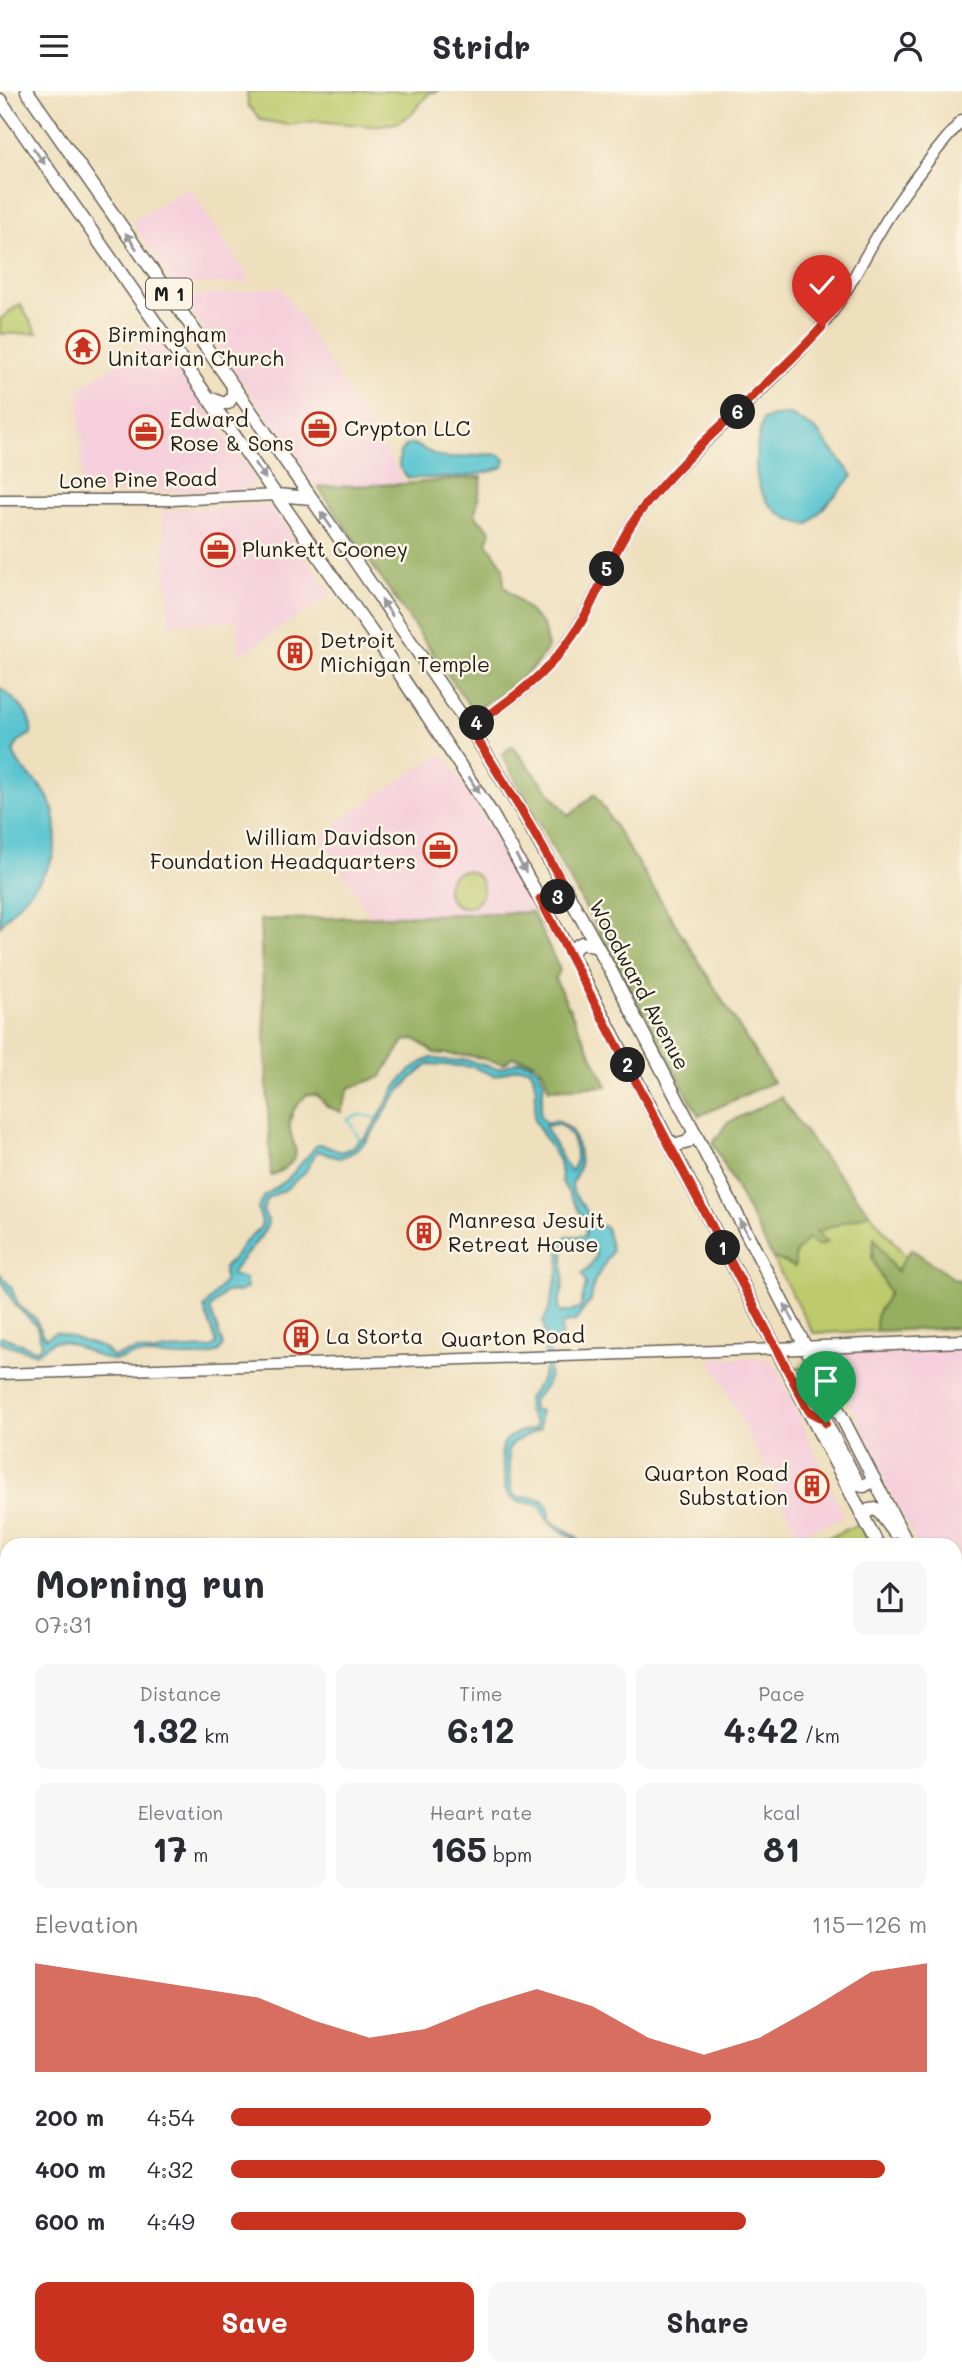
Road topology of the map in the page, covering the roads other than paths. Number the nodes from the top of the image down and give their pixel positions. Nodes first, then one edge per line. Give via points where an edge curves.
1 (27, 91) edge
2 (0, 100) edge
3 (962, 120) edge
4 (233, 386) junction
5 (207, 395) junction
6 (276, 495) junction
7 (311, 498) junction
8 (0, 500) edge
9 (407, 637) junction
10 (383, 649) junction
11 (439, 684) junction
12 (416, 696) junction
13 (470, 728) junction
14 (565, 887) junction
15 (540, 899) junction
16 (597, 947) junction
17 (572, 956) junction
18 (694, 1132) junction
19 (669, 1141) junction
20 (702, 1176) junction
21 (962, 1341) edge
22 (806, 1347) junction
23 (776, 1349) junction
24 (0, 1374) edge
25 (809, 1411) junction
26 (874, 1479) junction
27 (863, 1516) junction
28 (874, 1538) edge
29 (901, 1538) edge
30 (904, 1538) edge

4 -> 1 main road, Woodward Avenue / M 1
2 -> 5 main road, M 1
3 - 13 street via 894,207 822,327 639,514 558,657 521,693
4 - 5 main road via 233,396 225,404
4 - 7 main road, Woodward Avenue / M 1
5 -> 6 main road, M 1
6 - 7 main road
6 - 8 street, Lone Pine Road
6 - 10 main road, M 1
9 -> 7 main road, Woodward Avenue / M 1
9 - 10 main road via 401,649
9 - 11 main road, Woodward Avenue / M 1
10 - 12 main road, M 1
11 - 12 main road via 428,683
11 - 13 main road, Woodward Avenue / M 1
12 -> 15 main road, M 1
13 - 14 main road, Woodward Avenue / M 1
14 - 15 main road via 556,899
14 - 16 main road, Woodward Avenue / M 1
15 - 17 main road, M 1
16 - 17 main road via 582,943
16 - 18 main road, Woodward Avenue / M 1
17 - 19 main road, M 1
18 - 19 main road via 688,1142 677,1145
18 - 20 main road, Woodward Avenue / M 1
19 - 20 main road, M 1
22 -> 20 main road, Woodward Avenue / M 1
20 - 23 main road, M 1 via 739,1279
21 - 22 main road
22 - 23 main road
22 - 26 main road, Woodward Avenue / M 1
23 - 24 street, Quarton Road
23 - 25 main road, M 1
25 - 26 main road via 824,1419 859,1485
25 - 27 main road, M 1
26 - 30 main road, Woodward Avenue / M 1
27 - 28 main road, M 1
27 - 29 main road via 877,1509

